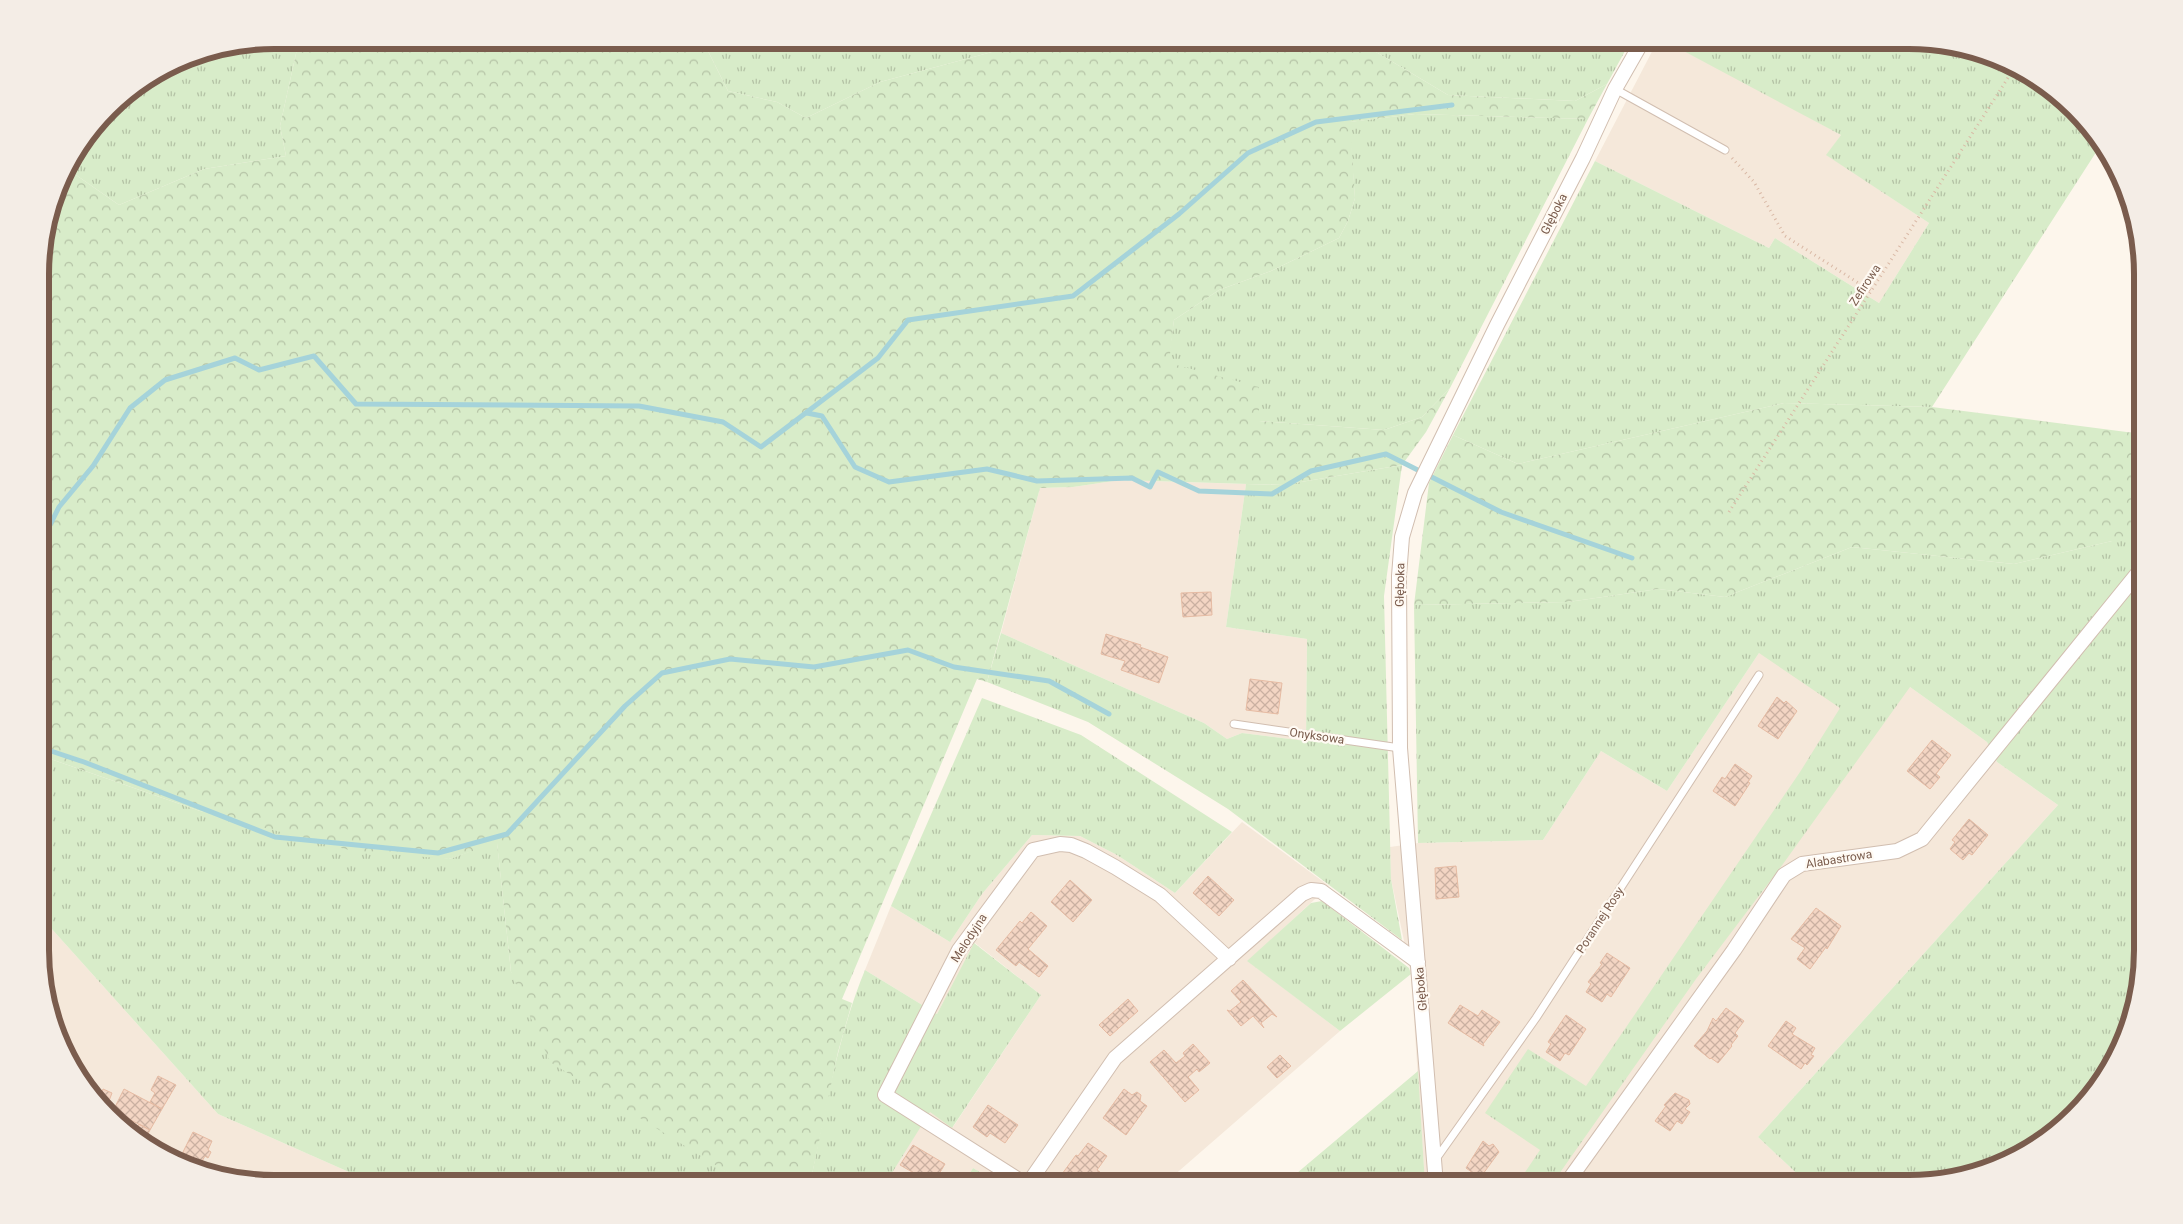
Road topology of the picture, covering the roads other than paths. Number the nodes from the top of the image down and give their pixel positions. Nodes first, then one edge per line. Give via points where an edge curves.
1 (1638, 49) edge
2 (1615, 89) junction
3 (1725, 150) road end
4 (2134, 578) edge
5 (1759, 675) dead end
6 (1234, 724) dead end
7 (1400, 748) junction
8 (1229, 959) junction
9 (1418, 962) junction
10 (1434, 1160) junction
11 (1011, 1175) edge
12 (1034, 1175) edge
13 (1435, 1175) edge
14 (1572, 1175) edge

1 - 2 street, Głęboka
2 - 3 lane
2 - 7 street, Głęboka via 1415,493 1402,536 1398,576
4 - 14 street, Alabastrowa via 1922,839 1897,851 1802,864 1784,875
5 - 10 lane, Porannej Rosy via 1536,1018
6 - 7 lane, Onyksowa
7 - 9 street, Głęboka
8 - 9 street via 1302,894 1321,890
8 - 11 street, Melodyjna via 1160,895 1108,862 1071,845 1033,850 959,950 885,1096
8 - 12 street via 1115,1058
9 - 10 street, Głęboka
10 - 13 street, Głęboka

